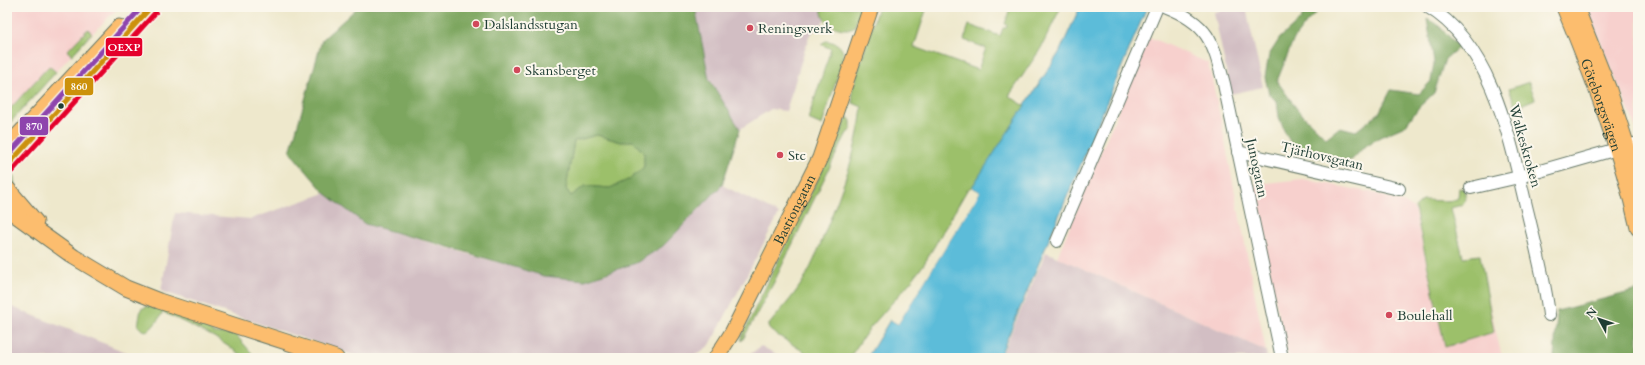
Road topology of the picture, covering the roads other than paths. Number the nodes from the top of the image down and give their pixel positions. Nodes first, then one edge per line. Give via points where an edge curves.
1 (138, 7) edge
2 (151, 7) edge
3 (871, 7) edge
4 (1157, 7) edge
5 (1166, 7) edge
6 (1428, 7) edge
7 (1564, 7) edge
8 (1576, 7) edge
9 (1628, 146) edge
10 (7, 147) edge
11 (1238, 152) junction
12 (7, 166) edge
13 (1519, 177) junction
14 (1638, 181) edge
15 (7, 188) edge
16 (1471, 188) dead end
17 (1399, 189) dead end
18 (7, 209) edge
19 (1638, 228) edge
20 (1057, 242) dead end
21 (64, 250) junction
22 (1549, 315) dead end
23 (336, 358) edge
24 (716, 358) edge
25 (1282, 358) edge

1 - 10 main road
2 - 12 main road
3 - 24 main road, Bastiongatan via 820,158 732,333
4 - 20 street
5 - 11 street, Junogatan via 1188,17 1198,25 1214,46
6 - 13 street, Walkeskroken via 1457,29 1476,57 1500,112
7 - 9 main road, Göteborgsvägen via 1598,92
8 - 9 main road, Göteborgsvägen
9 - 13 street
9 - 14 main road, Göteborgsvägen
9 - 19 main road, Göteborgsvägen via 1629,186
11 - 17 street, Tjärhovsgatan
11 - 25 street, Junogatan
13 - 16 street
13 - 22 street, Walkeskroken
15 - 21 main road via 35,222
18 - 21 main road
21 - 23 main road via 101,275 144,295

